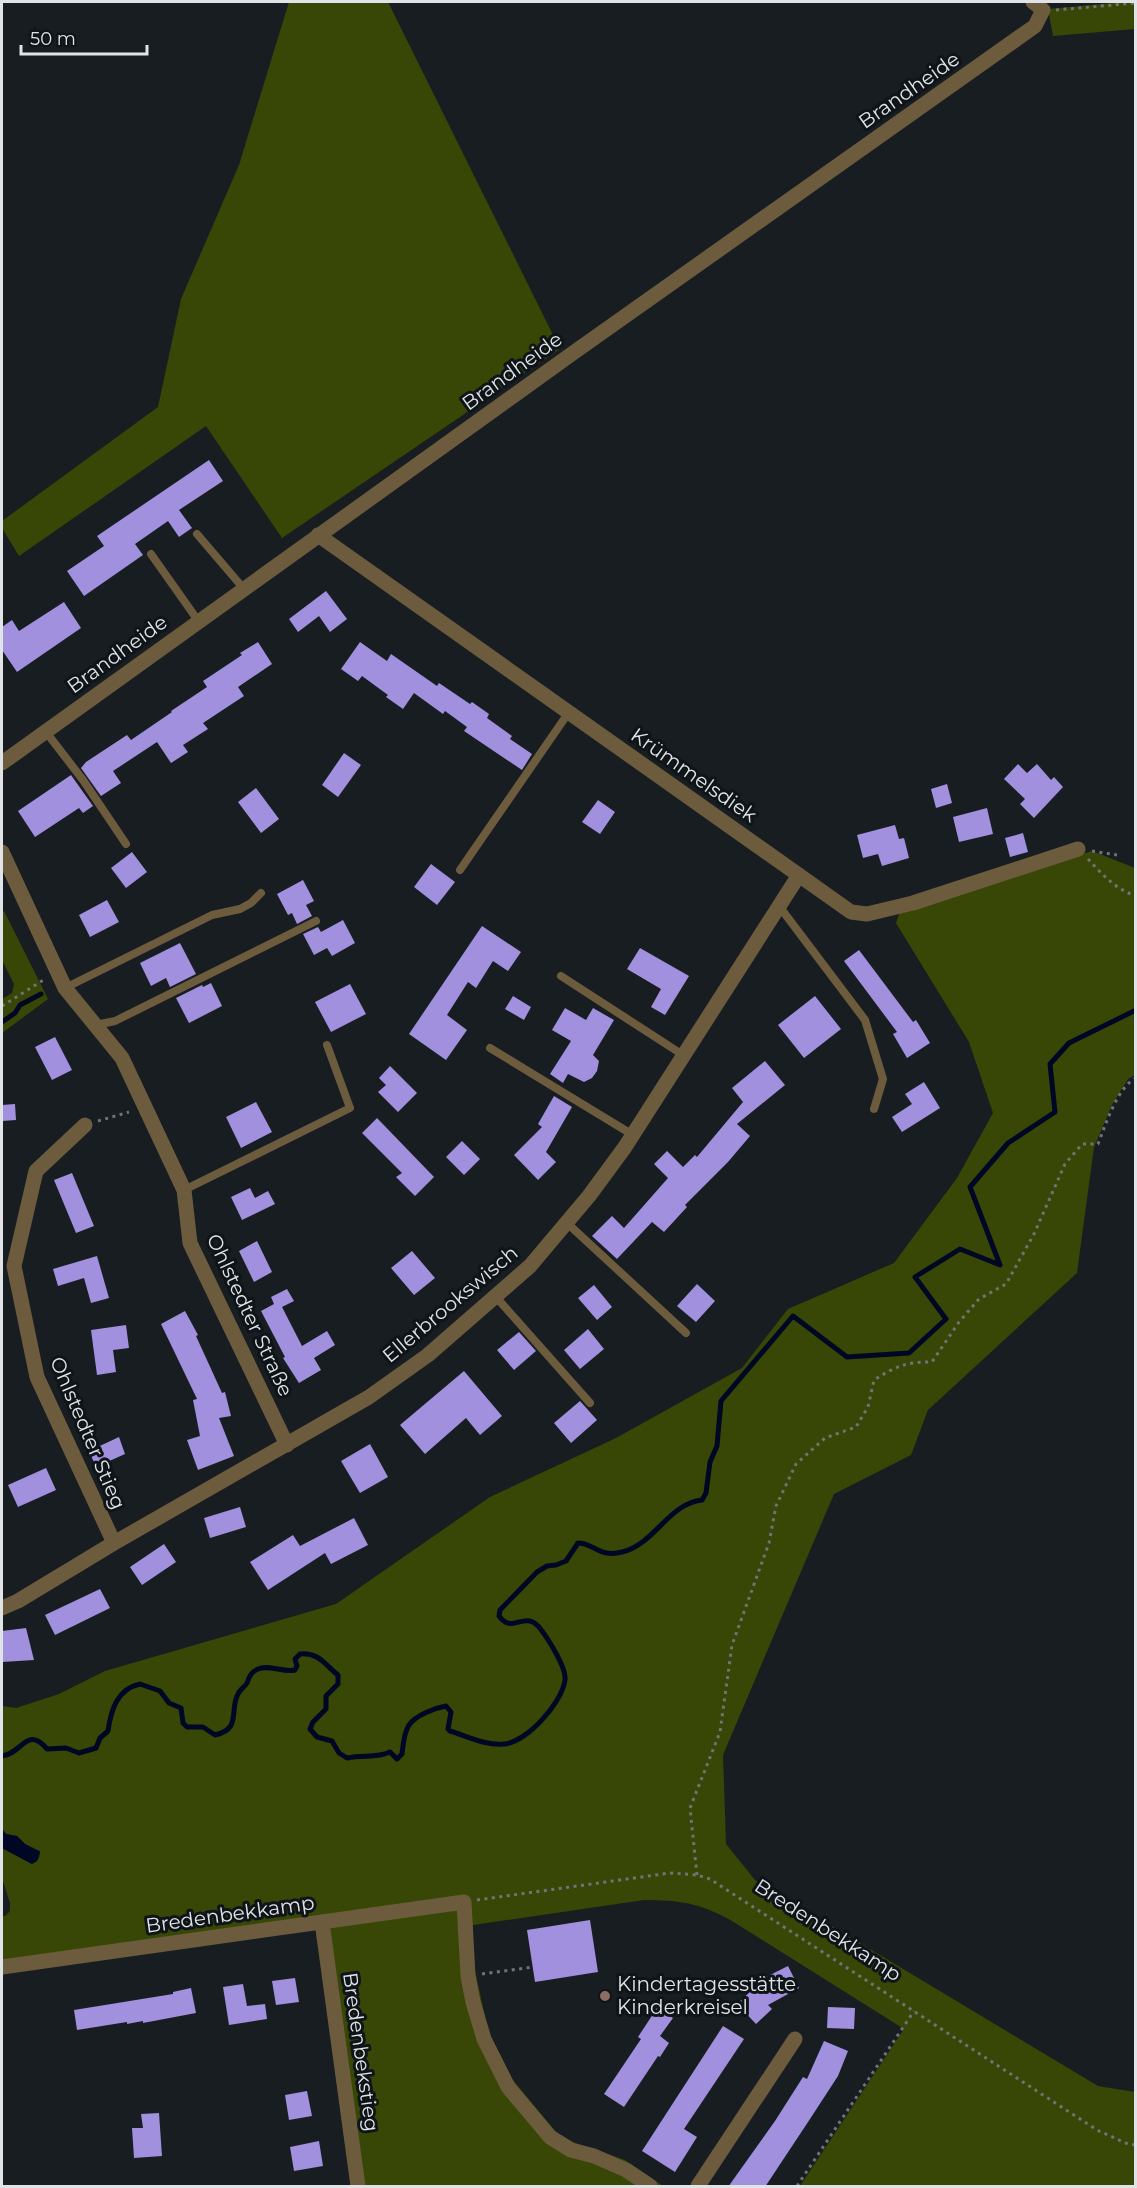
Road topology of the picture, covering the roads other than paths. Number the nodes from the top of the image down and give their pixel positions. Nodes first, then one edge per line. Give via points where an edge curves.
1 (1038, 6) edge
2 (197, 534) dead end
3 (318, 535) junction
4 (151, 554) dead end
5 (244, 589) junction
6 (199, 622) junction
7 (569, 712) junction
8 (46, 732) junction
9 (2, 763) edge
10 (126, 844) dead end
11 (1078, 849) road end
12 (2, 852) edge
13 (460, 870) dead end
14 (799, 875) junction
15 (261, 893) dead end
16 (779, 906) junction
17 (316, 921) dead end
18 (561, 976) dead end
19 (65, 988) junction
20 (94, 1025) junction
21 (327, 1045) dead end
22 (490, 1048) dead end
23 (683, 1056) junction
24 (874, 1109) dead end
25 (85, 1125) road end
26 (633, 1135) junction
27 (184, 1190) junction
28 (567, 1222) junction
29 (496, 1297) junction
30 (686, 1333) dead end
31 (590, 1403) dead end
32 (287, 1445) junction
33 (114, 1543) junction
34 (2, 1608) edge
35 (322, 1922) junction
36 (2, 1967) edge
37 (795, 2038) dead end
38 (358, 2187) edge
39 (650, 2187) edge
40 (698, 2187) edge

1 - 3 street, Brandheide via 1035,26
2 - 5 lane
3 - 5 street, Brandheide
3 - 7 street, Krümmelsdiek
4 - 6 lane
5 - 6 street, Brandheide
6 - 8 street, Brandheide
7 - 13 lane
7 - 14 street, Krümmelsdiek
8 - 9 street, Brandheide
8 - 10 lane
11 - 14 street, Krümmelsdiek via 913,903 867,914 851,912
12 - 19 street, Ohlstedter Straße
14 - 16 street, Ellerbrookswisch
15 - 19 lane via 240,909 212,915
16 - 23 street, Ellerbrookswisch
16 - 24 lane via 865,1020 883,1079
17 - 20 lane via 115,1022
18 - 23 lane
19 - 20 street, Ohlstedter Straße
20 - 27 street, Ohlstedter Straße via 122,1058
21 - 27 lane via 350,1108
22 - 26 lane
23 - 26 street, Ellerbrookswisch
25 - 33 street, Ohlstedter Stieg via 36,1171 14,1266 37,1377
26 - 28 street, Ellerbrookswisch
27 - 32 street, Ohlstedter Straße via 190,1243
28 - 29 street, Ellerbrookswisch via 530,1266
28 - 30 lane
29 - 31 lane
29 - 32 street, Ellerbrookswisch via 369,1397
32 - 33 street, Ellerbrookswisch
33 - 34 street
35 - 36 street, Bredenbekkamp
35 - 38 street, Bredenbekstieg
35 - 39 street, Bredenbekkamp via 464,1902 472,2002 484,2039 508,2087 550,2137 571,2150 626,2170
37 - 40 street

